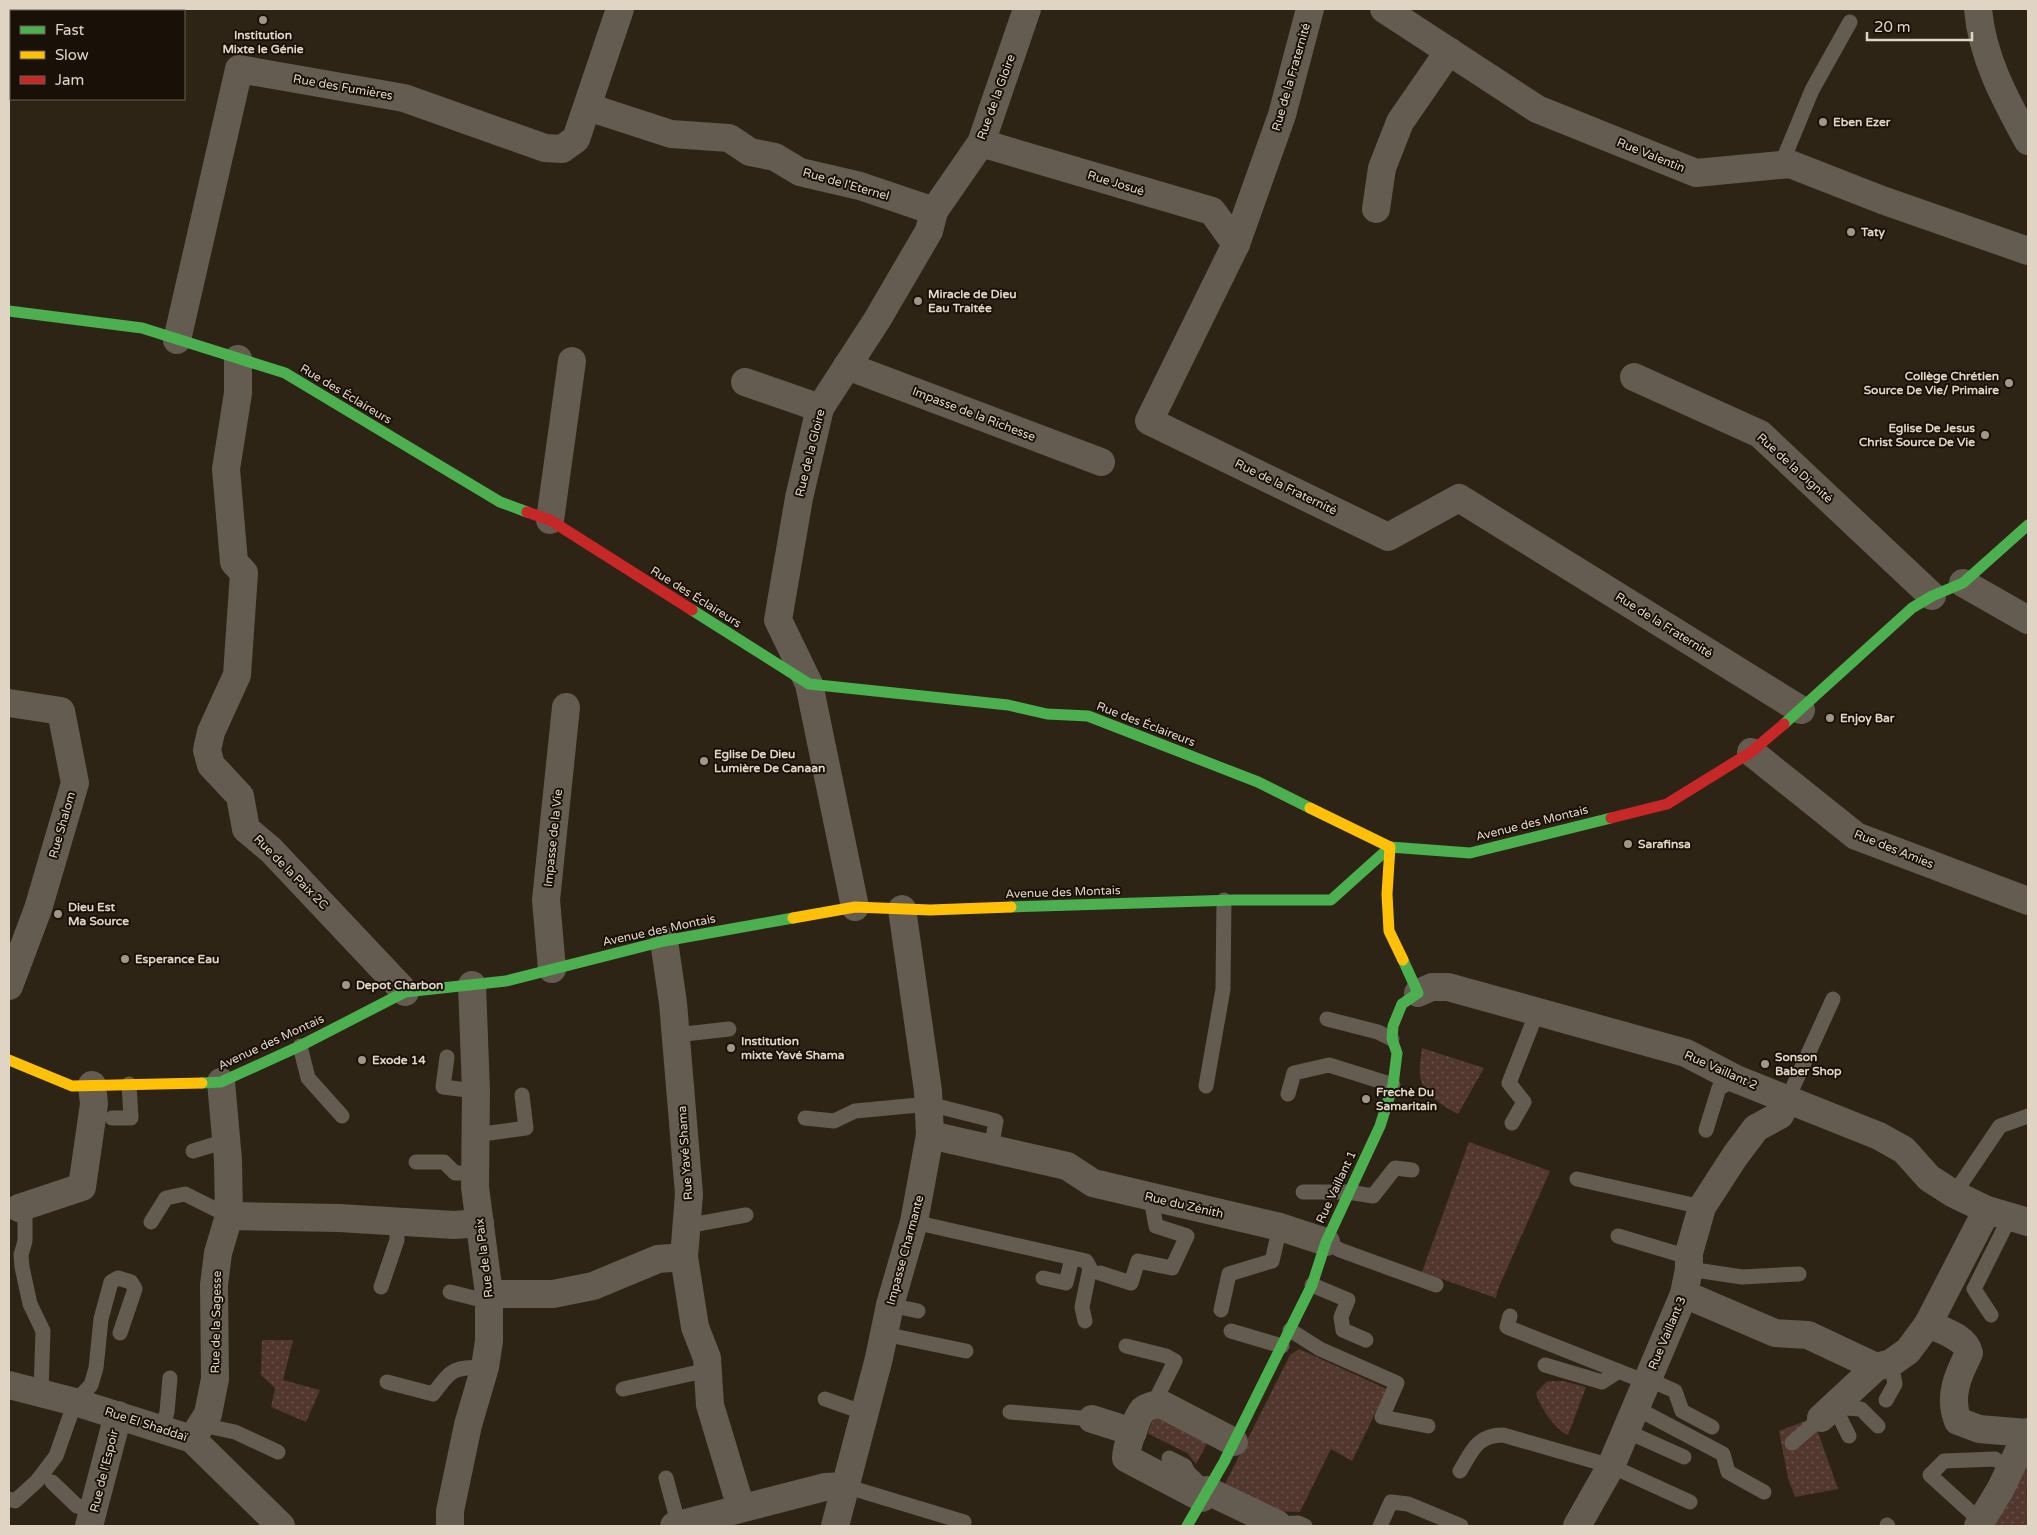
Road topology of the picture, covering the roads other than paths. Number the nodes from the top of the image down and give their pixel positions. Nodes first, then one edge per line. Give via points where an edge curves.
1 (620, 9) edge
2 (1027, 9) edge
3 (1310, 9) edge
4 (1384, 9) edge
5 (1978, 9) edge
6 (1850, 22) dead end
7 (1449, 51) junction
8 (588, 107) junction
9 (2028, 141) edge
10 (981, 143) junction
11 (1781, 165) junction
12 (1376, 209) dead end
13 (934, 211) junction
14 (1236, 244) junction
15 (2028, 251) edge
16 (9, 312) edge
17 (177, 340) junction
18 (238, 359) junction
19 (572, 361) dead end
20 (847, 366) junction
21 (1634, 377) dead end
22 (745, 382) dead end
23 (820, 408) junction
24 (1101, 462) dead end
25 (550, 520) junction
26 (2028, 525) edge
27 (1963, 583) junction
28 (1932, 596) junction
29 (2028, 620) edge
30 (808, 684) junction
31 (9, 703) edge
32 (566, 707) dead end
33 (1801, 710) junction
34 (1751, 752) junction
35 (1390, 847) junction
36 (1224, 900) junction
37 (2028, 901) edge
38 (854, 907) junction
39 (902, 909) junction
40 (664, 941) junction
41 (552, 969) junction
42 (472, 984) junction
43 (9, 986) edge
44 (405, 992) junction
45 (1418, 993) junction
46 (1833, 999) dead end
47 (1537, 1012) junction
48 (1327, 1019) dead end
49 (729, 1029) dead end
50 (676, 1034) junction
51 (1392, 1039) junction
52 (300, 1046) junction
53 (447, 1057) dead end
54 (9, 1060) edge
55 (1736, 1079) junction
56 (221, 1082) junction
57 (129, 1084) junction
58 (92, 1085) junction
59 (1393, 1085) junction
60 (1206, 1086) dead end
61 (476, 1091) junction
62 (1288, 1094) dead end
63 (522, 1095) dead end
64 (1788, 1098) junction
65 (929, 1104) junction
66 (342, 1116) dead end
67 (2028, 1116) edge
68 (112, 1118) dead end
69 (805, 1118) dead end
70 (1512, 1123) dead end
71 (1706, 1130) dead end
72 (475, 1134) junction
73 (930, 1135) junction
74 (226, 1141) junction
75 (991, 1148) junction
76 (193, 1151) dead end
77 (416, 1162) dead end
78 (1412, 1170) dead end
79 (475, 1173) junction
80 (1577, 1179) dead end
81 (1303, 1192) dead end
82 (1348, 1192) junction
83 (1954, 1194) junction
84 (1156, 1199) junction
85 (1702, 1207) junction
86 (18, 1210) edge
87 (746, 1215) dead end
88 (229, 1216) junction
89 (2008, 1216) edge
90 (397, 1221) junction
91 (151, 1222) dead end
92 (914, 1222) junction
93 (480, 1223) junction
94 (686, 1226) junction
95 (1280, 1227) junction
96 (1618, 1236) dead end
97 (1326, 1242) junction
98 (684, 1257) junction
99 (1072, 1258) junction
100 (1687, 1272) junction
101 (1100, 1273) dead end
102 (1799, 1274) dead end
103 (1043, 1278) dead end
104 (1312, 1285) junction
105 (1436, 1285) dead end
106 (381, 1288) dead end
107 (450, 1292) dead end
108 (489, 1294) junction
109 (890, 1306) junction
110 (1221, 1310) dead end
111 (918, 1311) dead end
112 (1991, 1315) dead end
113 (1510, 1316) dead end
114 (1085, 1321) dead end
115 (1928, 1324) junction
116 (1290, 1330) junction
117 (1231, 1331) dead end
118 (120, 1333) dead end
119 (884, 1334) junction
120 (1366, 1340) dead end
121 (1126, 1346) dead end
122 (1282, 1346) junction
123 (966, 1351) dead end
124 (1545, 1365) dead end
125 (1884, 1365) junction
126 (485, 1366) junction
127 (708, 1370) junction
128 (1619, 1371) junction
129 (170, 1378) dead end
130 (387, 1382) dead end
131 (1646, 1382) junction
132 (9, 1385) edge
133 (623, 1389) dead end
134 (41, 1392) junction
135 (825, 1398) dead end
136 (1886, 1400) dead end
137 (75, 1402) junction
138 (1161, 1404) junction
139 (1828, 1410) junction
140 (1010, 1412) dead end
141 (864, 1413) junction
142 (118, 1415) junction
143 (1092, 1420) joint
144 (1630, 1420) junction
145 (1428, 1426) dead end
146 (1878, 1426) dead end
147 (1712, 1427) dead end
148 (162, 1429) junction
149 (197, 1432) junction
150 (1133, 1432) junction
151 (2028, 1433) edge
152 (1850, 1436) dead end
153 (1234, 1442) junction
154 (1792, 1443) dead end
155 (278, 1452) dead end
156 (1684, 1457) dead end
157 (1169, 1458) dead end
158 (1611, 1466) junction
159 (2011, 1470) junction
160 (1460, 1471) dead end
161 (666, 1478) dead end
162 (52, 1482) dead end
163 (845, 1486) junction
164 (1764, 1492) dead end
165 (1204, 1494) junction
166 (9, 1499) edge
167 (1690, 1502) dead end
168 (736, 1516) edge
169 (91, 1518) edge
170 (964, 1522) dead end
171 (1980, 1523) edge
172 (1279, 1525) edge
173 (281, 1526) edge
174 (450, 1526) edge
175 (678, 1526) edge
176 (835, 1526) edge
177 (1187, 1526) edge
178 (1304, 1526) edge
179 (1380, 1526) edge
180 (1461, 1526) edge
181 (1578, 1526) edge

1 - 8 street, Rue des Fumières
2 - 10 street, Rue de la Gloire
3 - 14 street, Rue de la Fraternité via 1282,115
4 - 7 street, Rue Valentin
5 - 9 street via 1980,30 1998,86
6 - 11 lane via 1812,90
7 - 11 street, Rue Valentin via 1537,109 1696,173
7 - 12 street via 1400,122 1382,168
8 - 13 street, Rue de l'Eternel via 671,134 729,138 750,152 775,156 800,172 860,186
8 - 17 street, Rue des Fumières via 576,139 562,149 545,148 404,98 239,69
10 - 13 street, Rue de la Gloire
10 - 14 street, Rue Josué via 1212,211
11 - 15 street, Rue Valentin via 1790,164
13 - 20 street, Rue de la Gloire via 929,231
14 - 33 street, Rue de la Fraternité via 1149,421 1388,537 1459,498
16 - 17 street, Rue des Éclaireurs via 142,328
17 - 18 street, Rue des Éclaireurs
18 - 25 street, Rue des Éclaireurs via 285,373 500,502
18 - 44 street, Rue de la Paix 2C via 238,393 226,469 234,562 244,573 236,675 211,732 207,750 211,765 240,796 246,829 272,850
19 - 25 street
20 - 23 street, Rue de la Gloire
20 - 24 street, Impasse de la Richesse
21 - 28 street, Rue de la Dignité via 1760,434
22 - 23 street
23 - 30 street, Rue de la Gloire via 799,498 778,620
25 - 30 street, Rue des Éclaireurs
26 - 27 street, Avenue des Montais
27 - 28 street, Avenue des Montais
27 - 29 street
28 - 33 street, Avenue des Montais via 1912,608
30 - 35 street, Rue des Éclaireurs via 1008,705 1047,714 1088,716 1258,782
30 - 38 street, Rue de la Gloire
31 - 43 street, Rue Shalom via 61,711 75,783 38,909
32 - 41 street, Impasse de la Vie via 546,900
33 - 34 street, Avenue des Montais
34 - 35 street, Avenue des Montais via 1667,804 1470,853
34 - 37 street, Rue des Amies via 1856,836
35 - 36 street, Avenue des Montais via 1331,900
35 - 45 street via 1389,931
36 - 39 street, Avenue des Montais
36 - 60 lane via 1223,989
38 - 39 street, Avenue des Montais
38 - 40 street, Avenue des Montais
39 - 65 street, Impasse Charmante
40 - 41 street, Avenue des Montais
40 - 50 street, Rue Yavé Shama
41 - 42 street, Avenue des Montais via 506,981
42 - 44 street, Avenue des Montais
42 - 61 street, Rue de la Paix
44 - 52 street, Avenue des Montais
45 - 47 street, Rue Vaillant 2 via 1432,987 1448,987
45 - 51 street, Rue Vaillant 1 via 1402,1004 1393,1026
46 - 64 lane
47 - 55 street, Rue Vaillant 2 via 1686,1053
47 - 70 lane via 1509,1083 1524,1102
48 - 51 lane via 1378,1032
49 - 50 lane
50 - 94 street, Rue Yavé Shama via 689,1194
51 - 59 street, Rue Vaillant 1 via 1397,1052
52 - 56 street, Avenue des Montais
52 - 66 lane via 308,1078
53 - 61 lane via 443,1087
54 - 58 street, Avenue des Montais via 72,1086
55 - 64 street, Rue Vaillant 2
55 - 71 lane via 1719,1088
56 - 57 street, Avenue des Montais
56 - 74 street, Rue de la Sagesse
57 - 58 street, Avenue des Montais
57 - 68 lane via 131,1118
58 - 86 street via 94,1104 82,1188
59 - 62 lane via 1329,1065 1294,1073
59 - 82 street, Rue Vaillant 1 via 1380,1126
61 - 72 street, Rue de la Paix
63 - 72 lane via 526,1128
64 - 83 street, Rue Vaillant 2 via 1879,1136 1904,1150 1929,1178
64 - 85 street, Rue Vaillant 3 via 1780,1115 1756,1128
65 - 69 lane via 854,1111 834,1121
65 - 73 street, Impasse Charmante
65 - 75 lane via 996,1121
67 - 83 lane via 2000,1126
72 - 79 street, Rue de la Paix
73 - 75 street, Rue du Zénith
73 - 92 street, Impasse Charmante
74 - 76 lane
74 - 88 street, Rue de la Sagesse
75 - 84 street, Rue du Zénith via 1067,1166 1093,1183
77 - 79 lane via 444,1162 456,1173
78 - 82 lane via 1395,1168 1373,1196
79 - 93 street, Rue de la Paix
80 - 85 lane
81 - 82 lane
82 - 97 street, Rue Vaillant 1
83 - 89 street, Rue Vaillant 2
84 - 95 street, Rue du Zénith
84 - 101 lane via 1153,1210 1156,1226 1186,1236 1172,1268 1138,1261 1130,1283
85 - 100 street, Rue Vaillant 3
86 - 134 lane via 25,1241 22,1267 30,1304 42,1331
87 - 94 lane
88 - 90 street
88 - 91 lane via 185,1194 166,1198
88 - 149 street, Rue de la Sagesse via 218,1253 214,1285 216,1379 208,1414
89 - 112 lane via 1974,1289
89 - 115 street
90 - 93 street via 454,1225
90 - 106 lane via 397,1240
92 - 99 lane
92 - 109 street, Impasse Charmante
93 - 108 street, Rue de la Paix
94 - 98 street, Rue Yavé Shama
95 - 97 street, Rue du Zénith
95 - 110 lane via 1272,1261 1229,1274
96 - 100 lane via 1678,1254
97 - 104 street, Rue Vaillant 1
97 - 105 lane, Rue du Zénith
98 - 108 street via 658,1259 593,1286 553,1294
98 - 127 street, Rue Yavé Shama via 695,1327 707,1358
99 - 103 lane via 1066,1283
99 - 114 lane via 1086,1261 1090,1268 1082,1307
100 - 102 lane via 1742,1277
100 - 125 street via 1775,1333 1808,1335
100 - 131 street, Rue Vaillant 3
104 - 116 street, Rue Vaillant 1
104 - 120 lane via 1348,1300 1341,1316 1343,1330
107 - 108 lane via 478,1299
108 - 126 street, Rue de la Paix via 489,1341
109 - 111 lane
109 - 119 street, Impasse Charmante
113 - 128 lane via 1507,1327
115 - 125 street via 1908,1351
115 - 151 street via 1968,1346 1969,1353 1953,1395 1958,1421 1979,1429
116 - 122 street, Rue Vaillant 1
116 - 145 lane via 1320,1348 1397,1383 1382,1417
117 - 122 lane
118 - 137 lane via 135,1289 131,1282 118,1278 111,1282 101,1320 91,1385
119 - 123 lane
119 - 141 street, Impasse Charmante
121 - 138 lane via 1175,1361 1158,1395
122 - 153 street, Rue Vaillant 1
124 - 128 lane via 1602,1382
125 - 136 lane via 1896,1384
125 - 139 street
126 - 130 lane via 464,1366 450,1372 433,1394
126 - 174 street, Rue de la Paix via 468,1425 450,1511
127 - 133 lane
127 - 168 street, Rue Yavé Shama via 710,1405
128 - 131 lane
129 - 148 lane
131 - 144 street, Rue Vaillant 3
131 - 147 lane via 1675,1391 1682,1411
132 - 134 street, Rue El Shaddaï
134 - 137 street, Rue El Shaddaï
135 - 141 lane
137 - 142 street, Rue El Shaddaï
137 - 166 lane via 56,1456 15,1501
138 - 150 street via 1143,1410
138 - 153 street
139 - 146 lane via 1860,1409
139 - 152 lane via 1837,1412
139 - 154 lane
140 - 143 lane
141 - 163 street, Impasse Charmante
142 - 148 street, Rue El Shaddaï
142 - 169 street, Rue de l'Espoir
143 - 150 street
144 - 156 lane
144 - 158 street, Rue Vaillant 3
144 - 164 lane via 1723,1454 1728,1472
148 - 149 street, Rue El Shaddaï
149 - 155 lane via 235,1432
149 - 173 street, Rue El Shaddaï
150 - 165 street via 1126,1458
151 - 159 street
153 - 165 street, Rue Vaillant 1
157 - 165 lane via 1185,1466
158 - 160 lane via 1503,1435 1489,1435 1477,1444
158 - 167 lane
158 - 181 street, Rue Vaillant 3
159 - 171 street
159 - 171 lane via 1995,1459 1944,1461 1930,1475
161 - 175 lane
162 - 169 lane
163 - 168 street via 825,1487
163 - 170 lane
163 - 176 street, Impasse Charmante
165 - 172 street
165 - 177 street, Rue Vaillant 1
168 - 175 street
172 - 178 lane via 1298,1523
179 - 180 lane via 1391,1502 1408,1504

